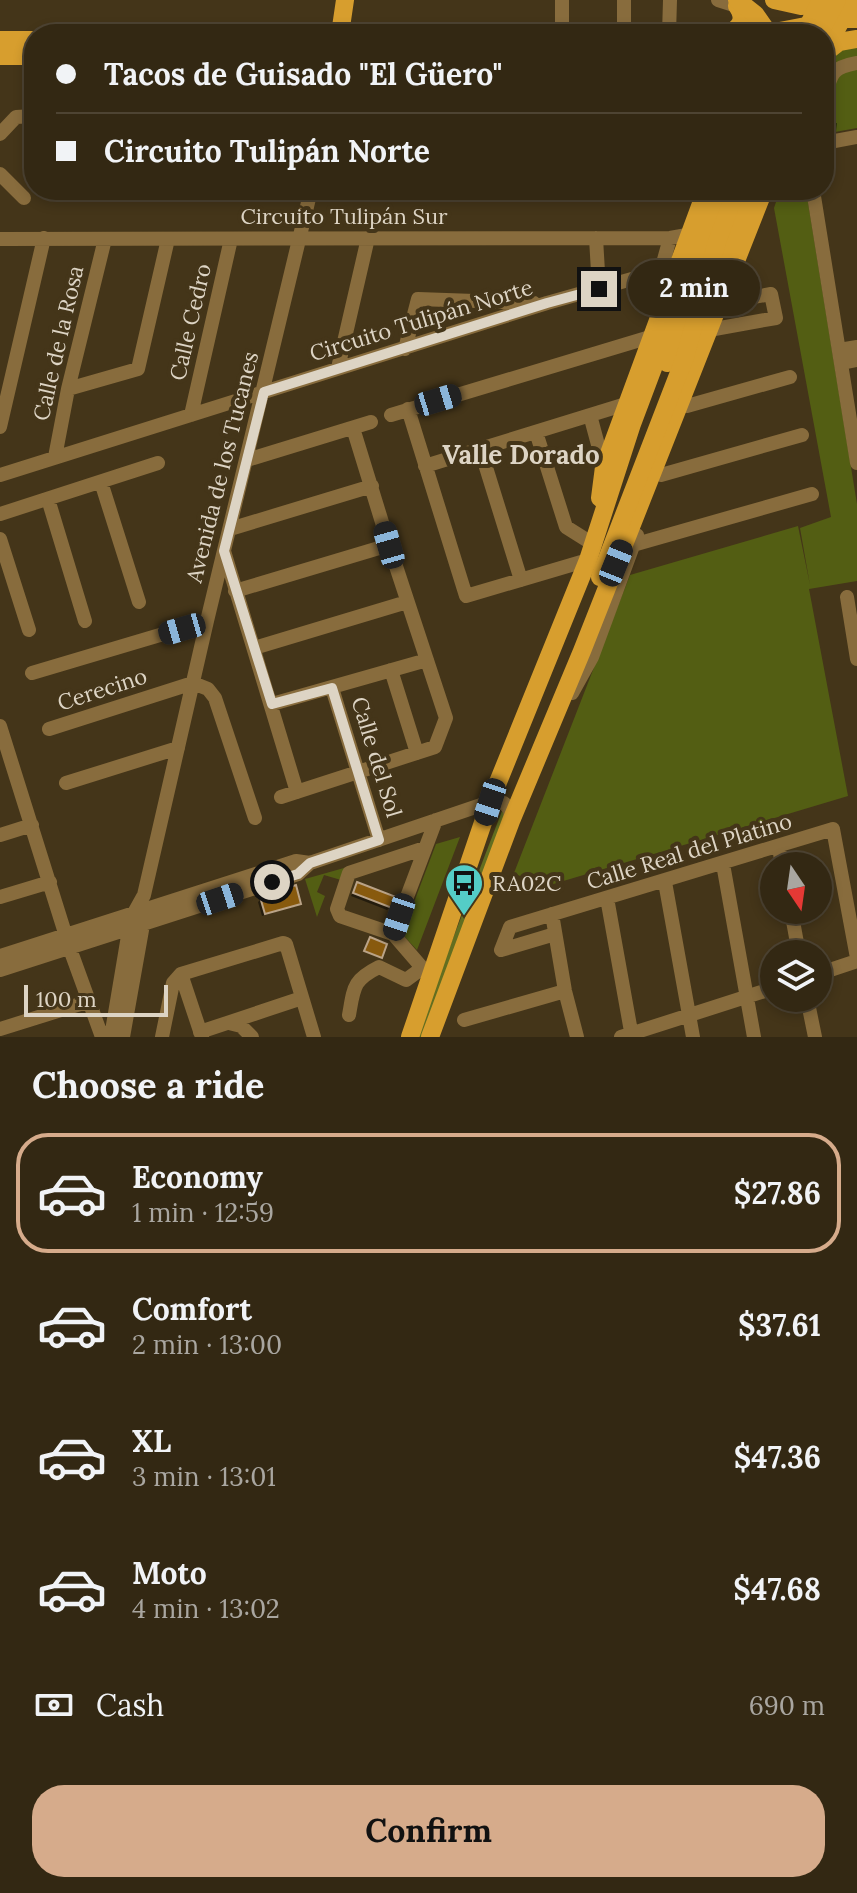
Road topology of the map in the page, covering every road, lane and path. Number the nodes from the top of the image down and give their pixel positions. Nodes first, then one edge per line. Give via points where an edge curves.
1 (345, 0) edge
2 (562, 0) edge
3 (624, 0) edge
4 (670, 0) edge
5 (718, 0) edge
6 (794, 2) edge
7 (737, 3) edge
8 (841, 6) edge
9 (341, 24) edge
10 (562, 24) edge
11 (624, 24) edge
12 (669, 24) edge
13 (740, 24) edge
14 (773, 24) edge
15 (790, 24) edge
16 (799, 24) edge
17 (806, 24) edge
18 (834, 25) edge
19 (857, 39) edge
20 (0, 40) edge
21 (24, 40) edge
22 (834, 45) edge
23 (0, 56) edge
24 (24, 56) edge
25 (857, 63) edge
26 (834, 70) edge
27 (24, 118) edge
28 (0, 134) edge
29 (857, 137) edge
30 (834, 141) edge
31 (0, 174) edge
32 (24, 198) dead end
33 (309, 200) edge
34 (700, 200) edge
35 (716, 200) edge
36 (732, 200) edge
37 (744, 200) edge
38 (760, 200) edge
39 (815, 200) edge
40 (679, 236) junction
41 (44, 238) junction
42 (301, 238) junction
43 (368, 238) junction
44 (596, 238) junction
45 (0, 239) edge
46 (105, 239) junction
47 (168, 239) junction
48 (231, 239) junction
49 (665, 278) junction
50 (599, 289) junction
51 (547, 303) junction
52 (720, 303) junction
53 (709, 330) junction
54 (650, 337) junction
55 (857, 347) edge
56 (405, 349) junction
57 (840, 357) junction
58 (857, 360) edge
59 (338, 368) junction
60 (790, 377) dead end
61 (68, 389) junction
62 (264, 392) junction
63 (626, 404) junction
64 (687, 406) junction
65 (408, 409) junction
66 (191, 415) junction
67 (391, 415) dead end
68 (590, 415) junction
69 (371, 422) dead end
70 (0, 427) edge
71 (353, 428) junction
72 (536, 432) junction
73 (802, 435) dead end
74 (480, 448) junction
75 (55, 457) junction
76 (247, 460) junction
77 (158, 463) dead end
78 (857, 463) edge
79 (425, 466) junction
80 (604, 467) junction
81 (0, 475) edge
82 (661, 475) junction
83 (101, 482) junction
84 (372, 486) junction
85 (812, 494) dead end
86 (48, 499) junction
87 (0, 514) edge
88 (600, 525) junction
89 (230, 529) junction
90 (0, 539) edge
91 (389, 545) junction
92 (633, 545) junction
93 (224, 551) junction
94 (590, 552) junction
95 (521, 580) junction
96 (235, 591) junction
97 (847, 597) dead end
98 (139, 602) dead end
99 (407, 602) junction
100 (85, 621) dead end
101 (207, 621) junction
102 (29, 630) dead end
103 (254, 648) junction
104 (857, 659) edge
105 (427, 660) junction
106 (391, 670) junction
107 (32, 673) dead end
108 (193, 683) junction
109 (332, 688) junction
110 (272, 704) junction
111 (0, 726) edge
112 (49, 729) dead end
113 (178, 748) junction
114 (417, 753) junction
115 (539, 757) junction
116 (7, 772) edge
117 (359, 772) junction
118 (66, 783) dead end
119 (297, 792) junction
120 (281, 797) dead end
121 (490, 802) junction
122 (255, 818) dead end
123 (436, 820) junction
124 (511, 821) junction
125 (32, 825) junction
126 (0, 835) edge
127 (379, 840) junction
128 (779, 847) junction
129 (425, 848) junction
130 (780, 852) edge
131 (723, 864) junction
132 (50, 882) junction
133 (665, 882) junction
134 (0, 897) edge
135 (607, 898) junction
136 (139, 914) junction
137 (552, 914) junction
138 (393, 934) junction
139 (555, 934) junction
140 (68, 942) junction
141 (0, 956) edge
142 (857, 960) edge
143 (832, 969) edge
144 (0, 970) edge
145 (181, 974) junction
146 (426, 974) junction
147 (565, 991) junction
148 (760, 992) edge
149 (746, 997) junction
150 (302, 998) junction
151 (90, 1001) junction
152 (262, 1011) junction
153 (810, 1012) edge
154 (349, 1015) dead end
155 (689, 1015) junction
156 (464, 1020) dead end
157 (229, 1023) junction
158 (0, 1029) edge
159 (201, 1034) edge
160 (628, 1036) edge
161 (102, 1037) edge
162 (111, 1037) edge
163 (123, 1037) edge
164 (162, 1037) edge
165 (255, 1037) edge
166 (314, 1037) edge
167 (410, 1037) edge
168 (430, 1037) edge
169 (577, 1037) edge
170 (693, 1037) edge
171 (754, 1037) edge
172 (815, 1037) edge

1 - 9 main road
2 - 10 street
3 - 11 street
4 - 12 street
5 - 7 street
6 - 7 main road via 764,13
6 - 8 main road
6 - 15 main road
6 - 16 main road via 808,16
7 - 13 main road via 743,16
7 - 14 main road, bridge
8 - 17 main road, bridge
8 - 18 main road
19 - 22 main road
20 - 21 main road
23 - 24 main road
25 - 26 street
27 - 28 street via 16,117
29 - 30 street
31 - 32 street
33 - 42 street, Avenida de los Tucanes
34 - 40 main road
35 - 88 main road
36 - 115 main road, bridge via 685,357 572,649
37 - 88 main road via 724,252 671,353
38 - 52 main road
39 - 57 street
40 - 44 street, Circuito Tulipán Sur
40 - 49 main road
41 - 45 street, Circuito Tulipán Sur
41 - 46 street, Circuito Tulipán Sur
41 - 70 street
42 - 43 street, Circuito Tulipán Sur
42 - 48 street, Circuito Tulipán Sur
42 - 62 street, Avenida de los Tucanes
43 - 44 street, Circuito Tulipán Sur
43 - 59 street
44 - 50 street
46 - 47 street, Circuito Tulipán Sur
46 - 61 street, Calle de la Rosa
47 - 48 street, Circuito Tulipán Sur
47 - 61 street via 138,369
48 - 66 street, Calle Cedro
49 - 50 street, Circuito Tulipán Norte via 646,275
49 - 54 main road
50 - 51 street, Circuito Tulipán Norte
51 - 56 street, Circuito Tulipán Norte
51 - 56 street via 418,299
52 - 53 main road
52 - 53 street via 771,294 776,318
53 - 64 street
53 - 115 main road
54 - 63 main road
54 - 65 street
55 - 57 street
56 - 59 street, Circuito Tulipán Norte
57 - 58 street
57 - 78 street
59 - 62 street, Circuito Tulipán Norte
60 - 64 street
61 - 75 street, Calle de la Rosa
62 - 66 street, Circuito Tulipán Norte
62 - 76 street, Avenida de los Tucanes
63 - 68 street
63 - 80 main road
64 - 82 street
65 - 67 street
65 - 79 street
66 - 75 street, Circuito Tulipán Norte
68 - 72 street
68 - 80 street
69 - 71 street
71 - 76 street
71 - 84 street
72 - 74 street
72 - 94 street via 566,527
73 - 82 street
74 - 79 street
74 - 95 street
75 - 81 street, Circuito Tulipán Norte
76 - 89 street, Avenida de los Tucanes
77 - 83 street
79 - 95 street via 466,596
80 - 88 main road
82 - 92 street
83 - 86 street
83 - 98 street
84 - 89 street
84 - 91 street
85 - 92 street
86 - 87 street
86 - 100 street
88 - 94 main road
89 - 93 street, Avenida de los Tucanes
90 - 102 street
91 - 96 street
91 - 99 street
92 - 115 street via 592,657
93 - 96 street
93 - 101 street, Avenida de los Tucanes
94 - 95 street
94 - 121 main road
96 - 103 street
97 - 104 street
99 - 103 street
99 - 105 street
101 - 107 street
101 - 108 street, Avenida de los Tucanes
103 - 110 street
105 - 106 street
105 - 114 street via 446,718 435,747
106 - 109 street
106 - 114 street
108 - 112 street, Cerecino
108 - 113 street, Avenida de los Tucanes
108 - 122 street via 215,698
109 - 110 street
109 - 117 street, Calle del Sol
110 - 119 street
111 - 116 street
113 - 118 street
113 - 136 street, Avenida de los Tucanes
114 - 117 street
115 - 124 main road
116 - 125 street
117 - 119 street
117 - 127 street, Calle del Sol
119 - 120 street
121 - 123 street
121 - 124 street via 504,803
121 - 146 main road
123 - 127 street
123 - 129 street
124 - 168 main road
125 - 126 street
125 - 132 street
127 - 136 street via 310,863 296,861
128 - 130 street
128 - 131 street, Calle Real del Platino
128 - 142 street, Calle Real del Platino via 833,829
129 - 138 street
129 - 138 street via 349,873 337,909 340,916
131 - 133 street, Calle Real del Platino
131 - 149 street
132 - 134 street
132 - 140 street
133 - 135 street, Calle Real del Platino
133 - 155 street
135 - 137 street, Calle Real del Platino
135 - 160 street
136 - 140 street
136 - 162 street
136 - 163 street
137 - 139 street
137 - 139 street, Calle Real del Platino via 510,927 501,950
138 - 146 street
139 - 147 street
140 - 141 street
140 - 144 street
140 - 151 street
142 - 143 street
145 - 150 street via 283,943
145 - 159 street
145 - 164 street via 173,983
146 - 154 street via 406,980 379,967 354,986
146 - 167 main road
147 - 156 street
147 - 169 street
148 - 149 street
149 - 155 street
149 - 171 street
150 - 152 street
150 - 166 street
151 - 158 street
151 - 161 street
152 - 157 street
152 - 165 street
153 - 172 street
155 - 160 street
155 - 170 street
157 - 159 street
157 - 165 street

